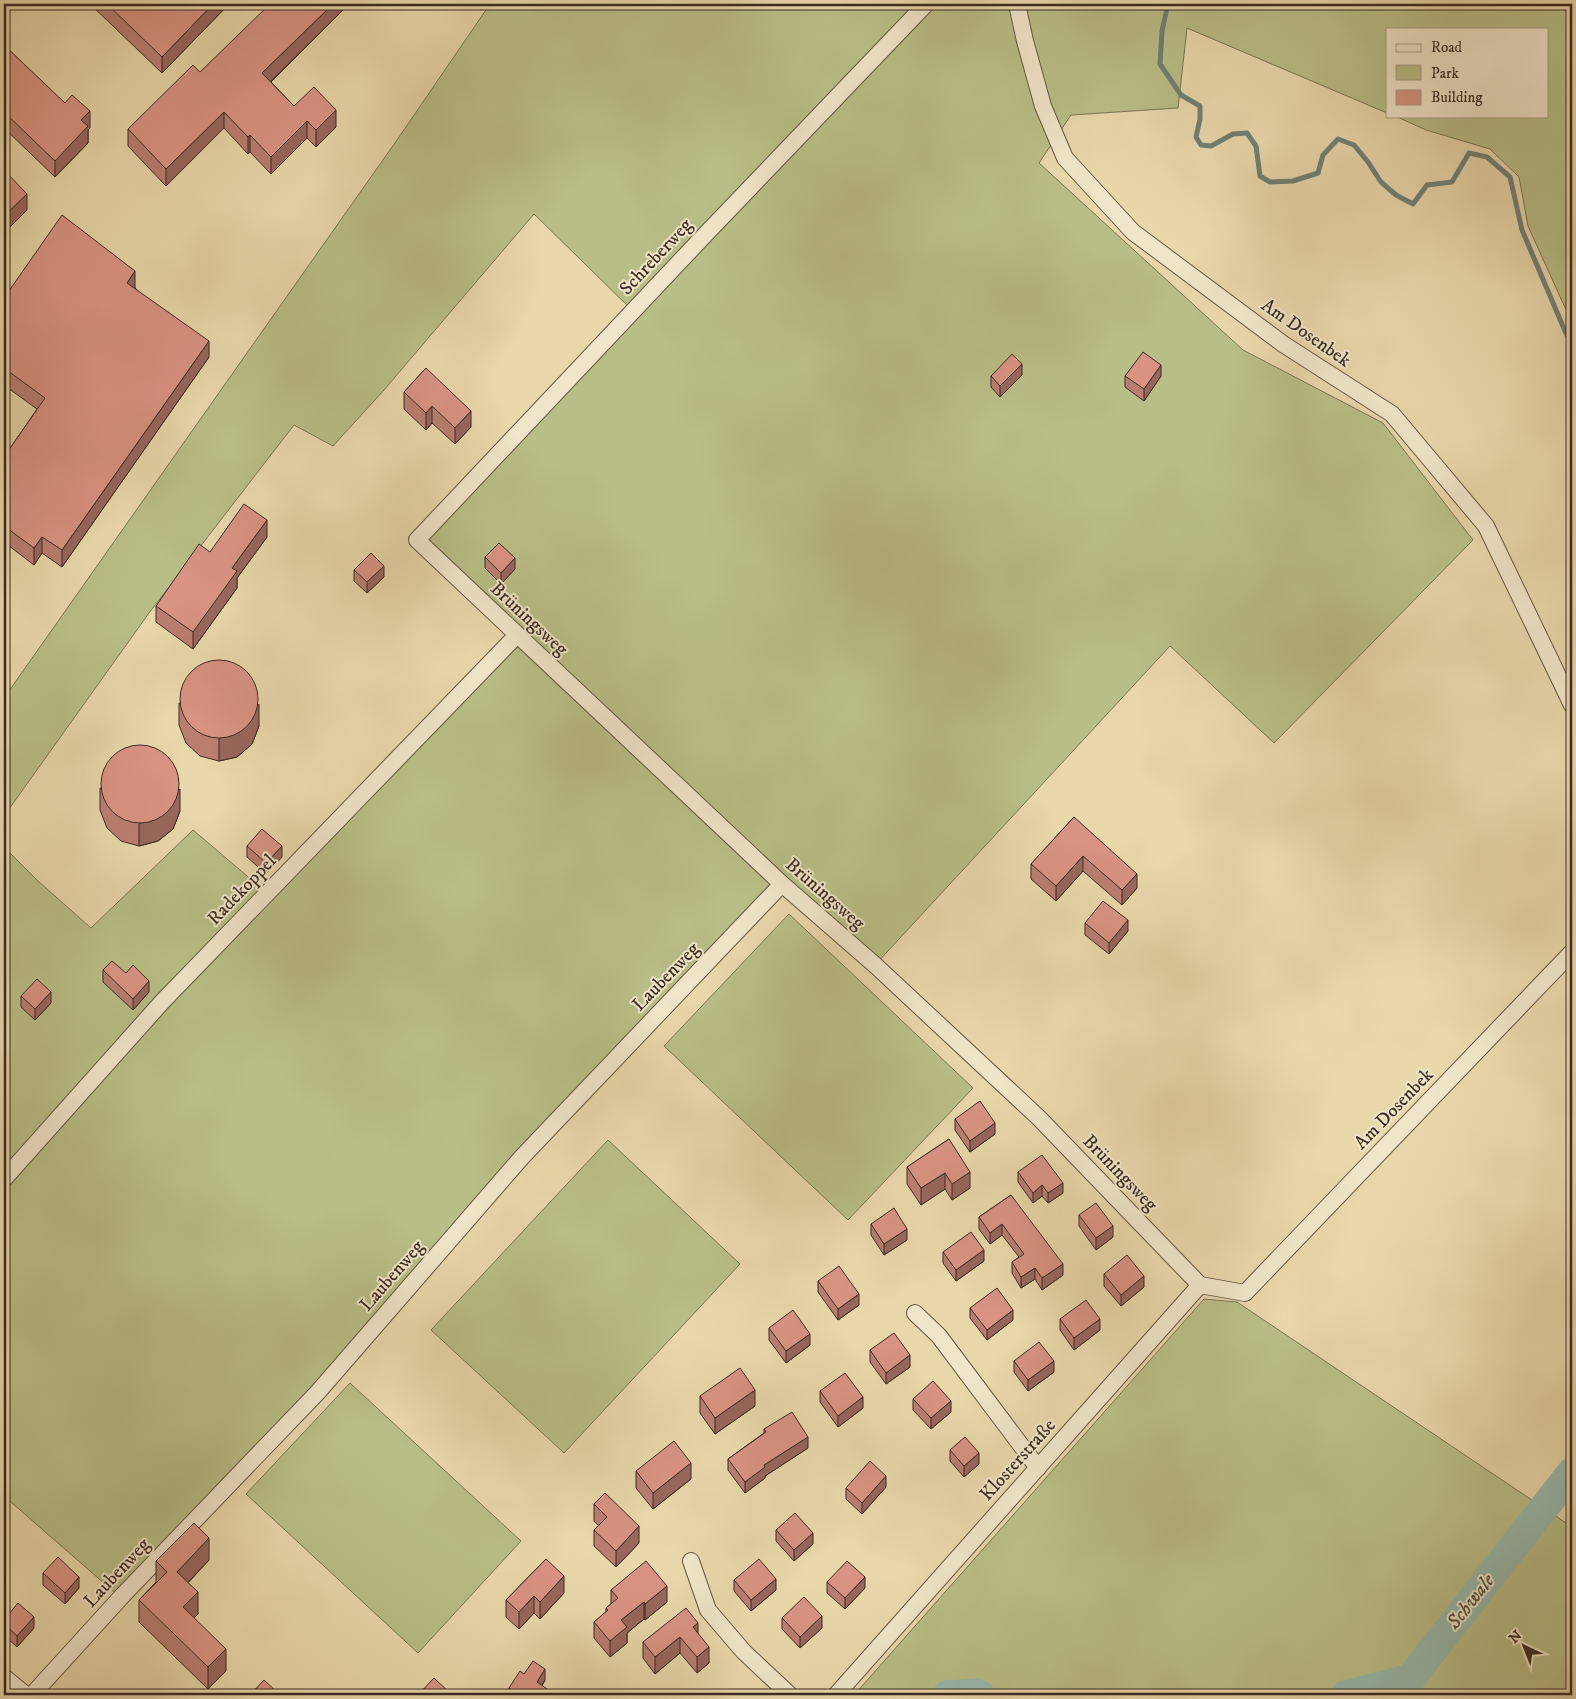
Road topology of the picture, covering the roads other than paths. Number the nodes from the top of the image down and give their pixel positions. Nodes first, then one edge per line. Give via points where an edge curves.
1 (926, 4) edge
2 (1016, 4) edge
3 (417, 540) joint
4 (518, 635) junction
5 (1572, 705) edge
6 (782, 884) junction
7 (1572, 952) edge
8 (4, 1179) edge
9 (1200, 1285) junction
10 (914, 1313) dead end
11 (1038, 1468) junction
12 (691, 1561) dead end
13 (4, 1677) edge
14 (26, 1695) edge
15 (32, 1695) edge
16 (790, 1695) edge
17 (836, 1695) edge

1 - 3 street, Schreberweg
2 - 5 street, Am Dosenbek via 1044,106 1065,158 1133,232 1283,344 1392,414 1486,526
3 - 4 street, Brüningsweg
4 - 6 street, Brüningsweg
4 - 8 street, Radekoppel via 162,1002
6 - 9 street, Brüningsweg via 875,965 1039,1118
6 - 15 street, Laubenweg via 522,1157 318,1392
7 - 9 street, Am Dosenbek via 1245,1294
9 - 11 street, Klosterstraße
10 - 11 street via 939,1336
11 - 17 street, Klosterstraße
12 - 16 street via 708,1610 744,1652
13 - 14 street

